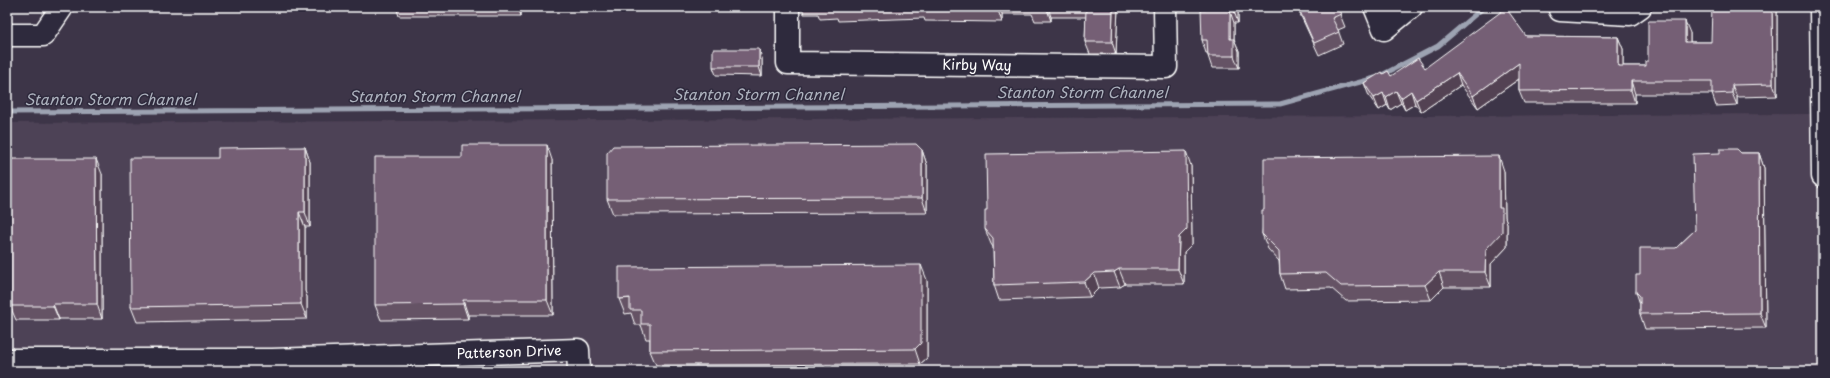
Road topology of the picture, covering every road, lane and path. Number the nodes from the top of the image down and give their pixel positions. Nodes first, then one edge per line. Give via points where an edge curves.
1 (62, 7) edge
2 (788, 7) edge
3 (1165, 7) edge
4 (1375, 7) edge
5 (1412, 7) edge
6 (1640, 7) edge
7 (1821, 7) edge
8 (1560, 10) dead end
9 (7, 35) edge
10 (1823, 176) edge
11 (7, 360) edge
12 (578, 360) edge
13 (272, 365) edge

1 - 9 street via 43,35
2 - 3 street, Kirby Way via 788,63 1166,67
4 - 5 street via 1384,29
6 - 8 street via 1630,14
7 - 10 street
11 - 13 street, Patterson Drive
12 - 13 street, Patterson Drive

